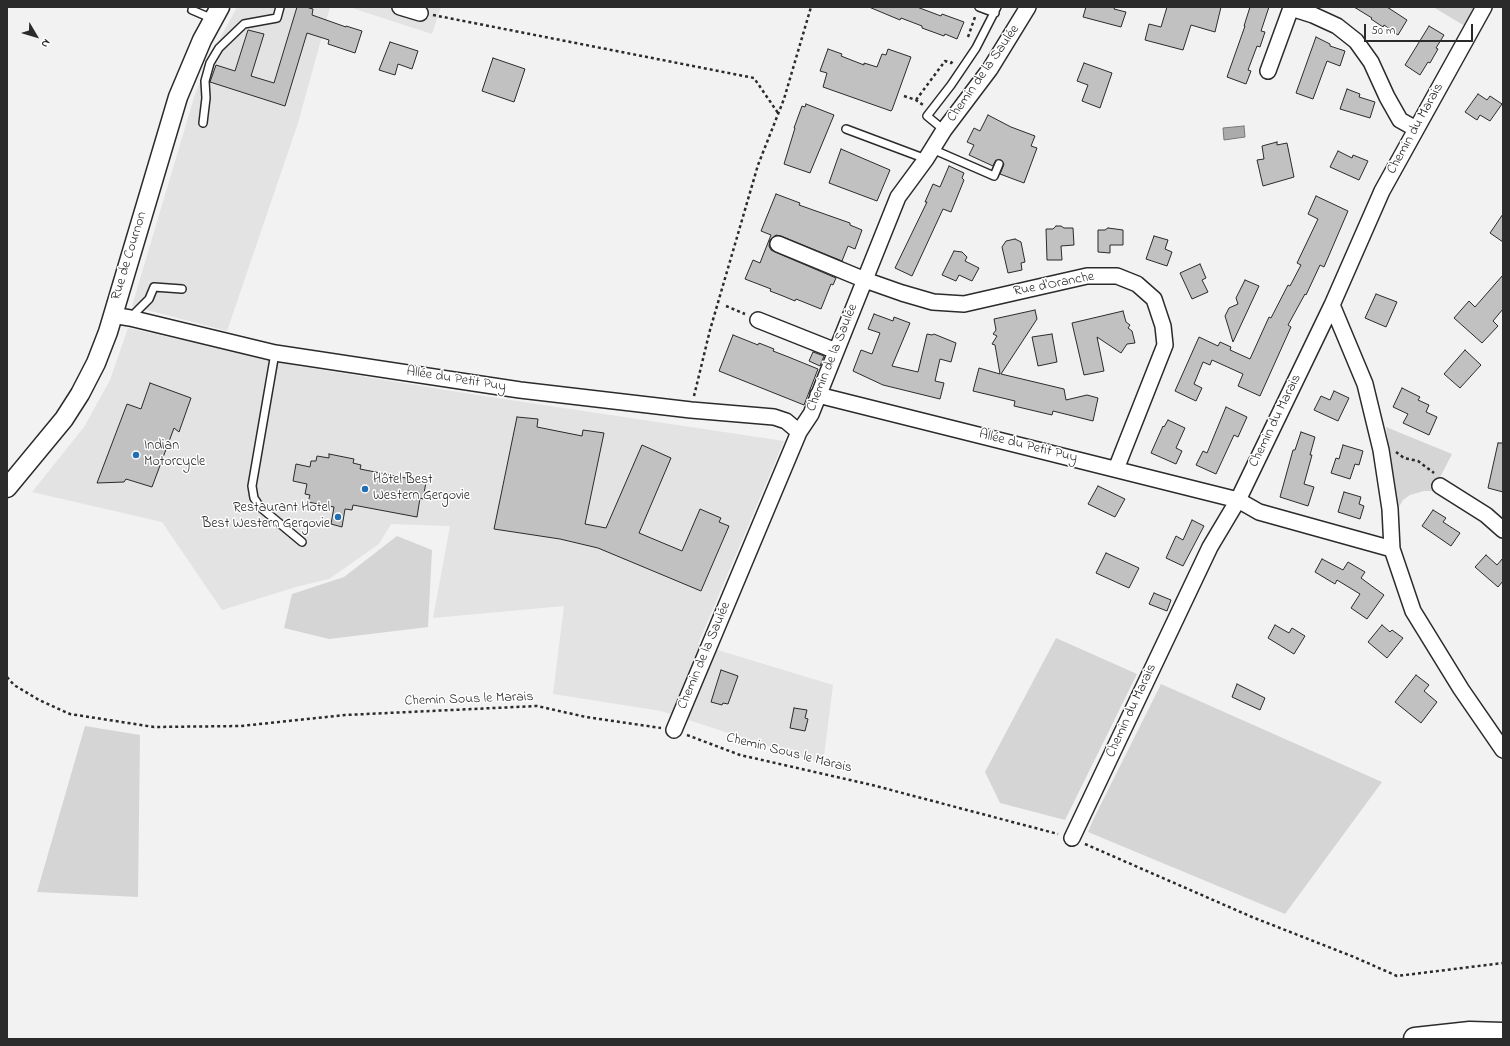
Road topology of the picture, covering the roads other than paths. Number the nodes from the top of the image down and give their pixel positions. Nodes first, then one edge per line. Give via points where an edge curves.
1 (193, 7) edge
2 (280, 7) edge
3 (400, 7) edge
4 (979, 7) edge
5 (1028, 7) edge
6 (1484, 7) edge
7 (996, 10) edge
8 (216, 13) edge
9 (420, 13) road end
10 (1268, 71) dead end
11 (203, 123) dead end
12 (846, 129) dead end
13 (1416, 129) junction
14 (944, 130) junction
15 (929, 154) junction
16 (999, 164) dead end
17 (778, 244) dead end
18 (865, 280) junction
19 (182, 289) dead end
20 (1332, 305) junction
21 (112, 315) junction
22 (130, 318) junction
23 (758, 320) road end
24 (836, 351) junction
25 (275, 353) junction
26 (818, 395) junction
27 (799, 432) junction
28 (1116, 469) junction
29 (1440, 486) road end
30 (7, 488) edge
31 (1238, 500) junction
32 (1503, 530) edge
33 (302, 542) dead end
34 (1392, 549) junction
35 (674, 730) road end
36 (1503, 750) edge
37 (1072, 838) road end
38 (1503, 1034) edge
39 (1415, 1039) edge

1 - 8 lane via 192,10
2 - 11 lane via 277,18 244,24 220,48 210,63 205,81
3 - 9 street
4 - 7 lane
5 - 14 street, Chemin de la Saulée via 990,69
6 - 13 street, Chemin du Marais
7 - 14 lane via 976,48 927,116
8 - 21 street, Rue de Cournon via 178,97
10 - 13 street via 1291,8 1313,15 1337,26 1356,41 1371,62 1400,120
12 - 15 lane
13 - 20 street, Chemin du Marais via 1382,191
14 - 15 street, Chemin de la Saulée
15 - 16 lane via 994,176
15 - 18 street, Chemin de la Saulée via 898,197
17 - 18 street, Rue d'Oranche
18 - 24 street, Chemin de la Saulée
18 - 28 street, Rue d'Oranche via 933,302 964,304 1087,276 1117,276 1137,284 1154,299 1164,326 1165,346
19 - 22 lane via 154,287 149,299
20 - 31 street, Chemin du Marais
20 - 34 street via 1365,384 1390,509
21 - 22 street, Allée du Petit Puy
21 - 30 street, Rue de Cournon via 96,363 80,394 64,419
22 - 25 street, Allée du Petit Puy
23 - 24 street
24 - 26 street, Chemin de la Saulée
25 - 27 street, Allée du Petit Puy via 520,390 774,417 786,421
25 - 33 lane via 252,486 254,498 260,507
26 - 27 street, Chemin de la Saulée via 811,414
26 - 28 street, Allée du Petit Puy
27 - 35 street, Chemin de la Saulée
28 - 31 street, Allée du Petit Puy
29 - 32 street
31 - 34 street, Allée du Petit Puy via 1259,512
31 - 37 street, Chemin du Marais via 1210,547
34 - 36 street via 1413,611 1461,689
38 - 39 highway via 1470,1033

